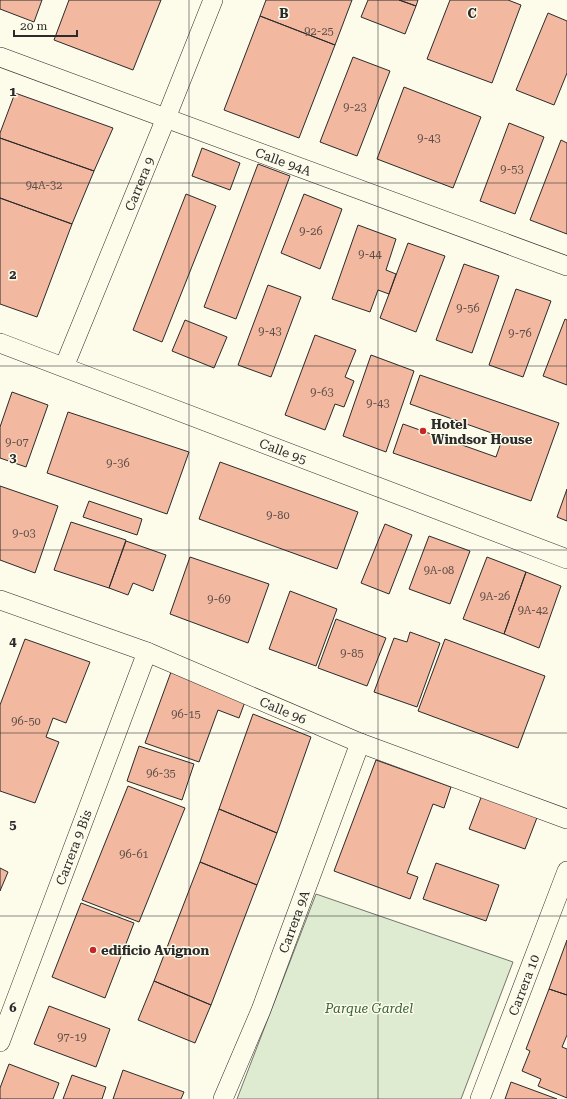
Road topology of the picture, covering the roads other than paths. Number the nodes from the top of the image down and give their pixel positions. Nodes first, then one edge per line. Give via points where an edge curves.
1 (213, 0) edge
2 (0, 57) edge
3 (166, 118) junction
4 (567, 266) edge
5 (0, 343) edge
6 (64, 367) junction
7 (567, 559) edge
8 (0, 600) edge
9 (147, 652) junction
10 (360, 743) junction
11 (567, 819) edge
12 (567, 870) edge
13 (0, 1042) edge
14 (223, 1099) edge
15 (480, 1099) edge

1 - 3 street, Carrera 9
2 - 3 street, Calle 94A
3 - 4 street, Calle 94A
3 - 6 street, Carrera 9
5 - 6 street, Calle 95
6 - 7 street, Calle 95
8 - 9 street, Calle 96
9 - 10 street, Calle 96
9 - 13 street, Carrera 9 Bis
10 - 11 street, Calle 96
10 - 14 street, Carrera 9A via 261,1010
12 - 15 street, Carrera 10

